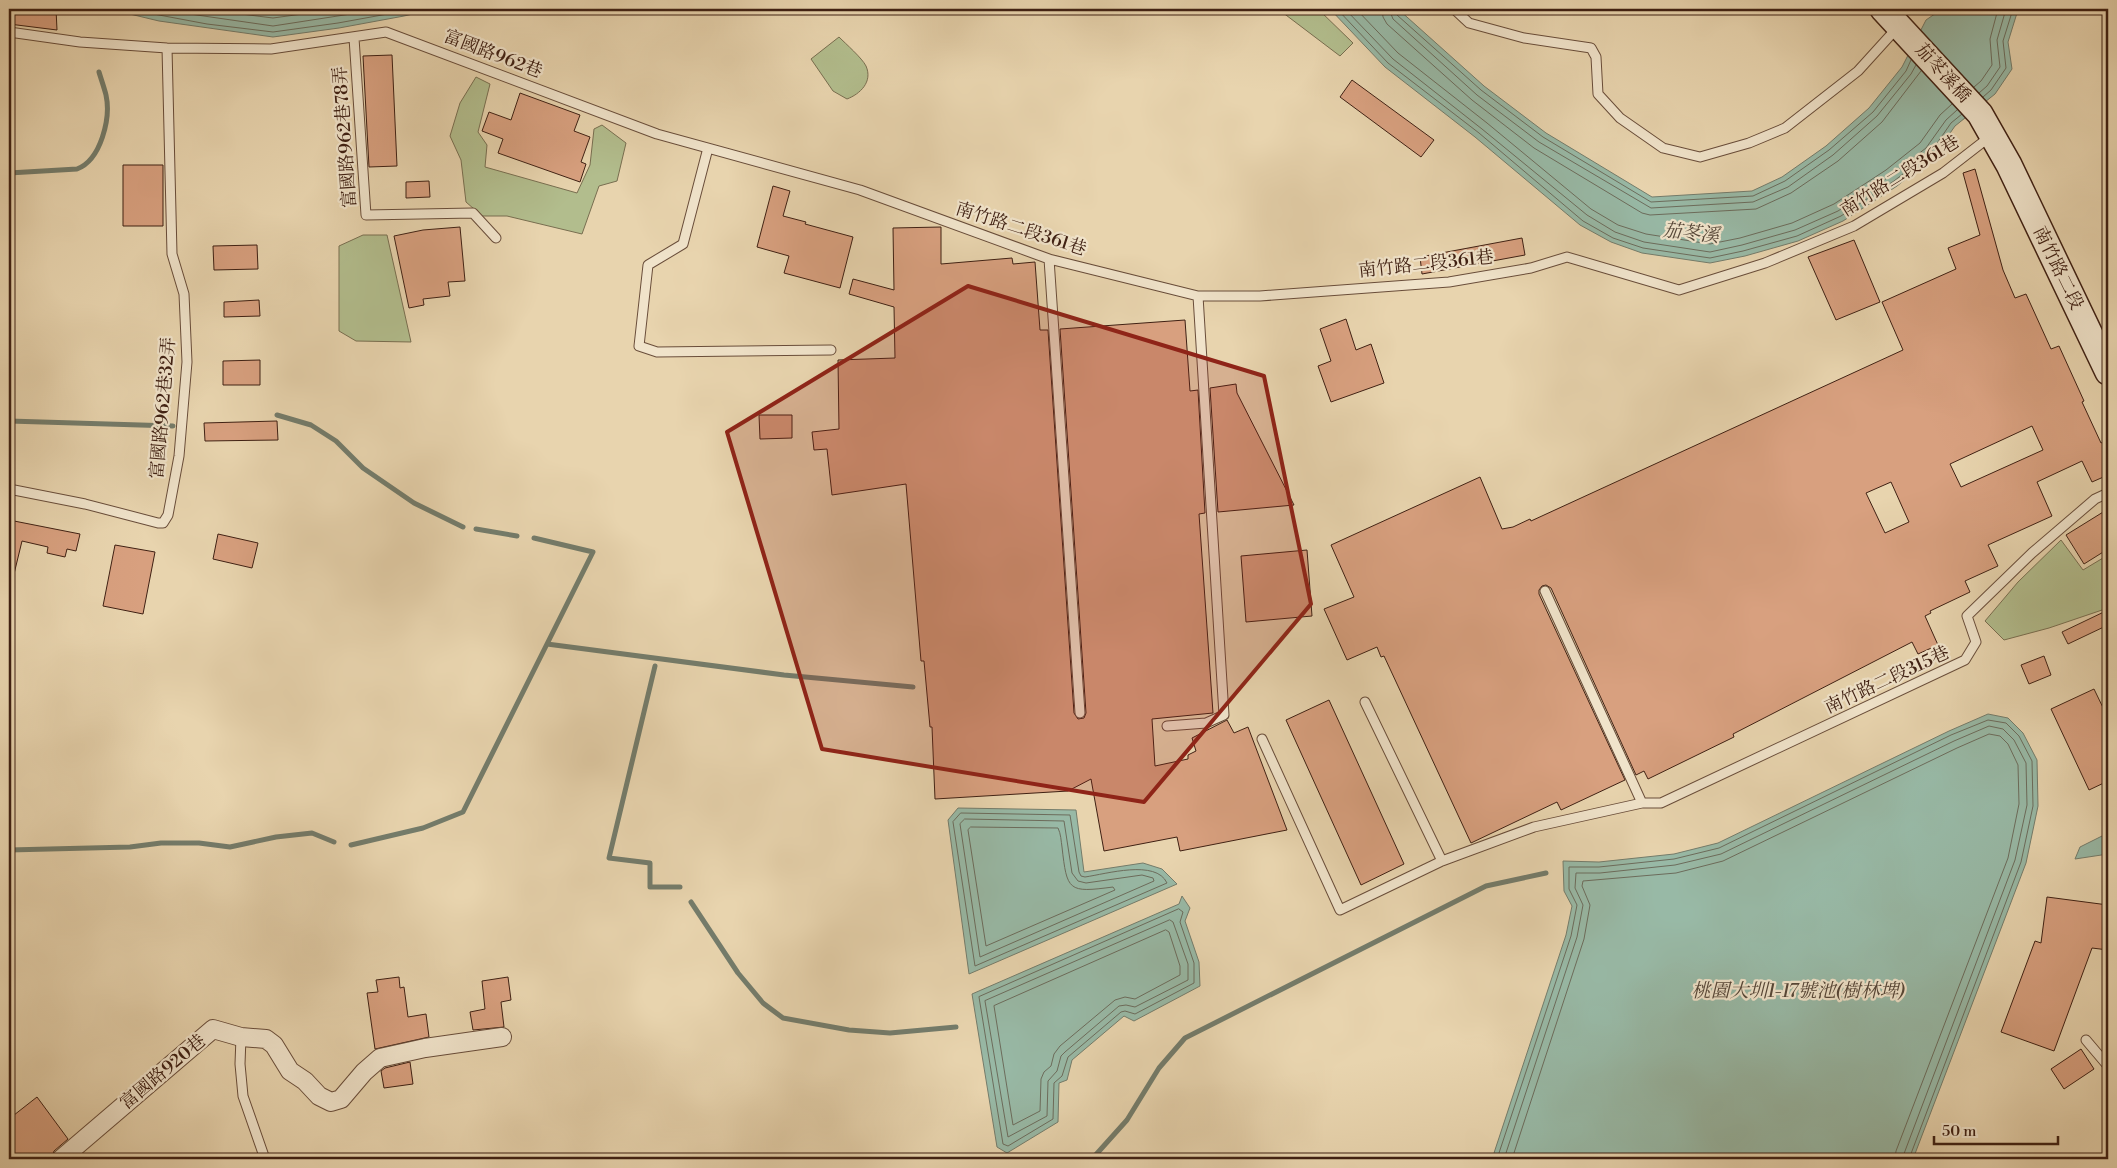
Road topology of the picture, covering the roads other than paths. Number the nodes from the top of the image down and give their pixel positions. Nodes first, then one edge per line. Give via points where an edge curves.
1 (1454, 9) edge
2 (1895, 23) edge
3 (9, 32) edge
4 (354, 38) junction
5 (167, 48) junction
6 (1992, 135) junction
7 (708, 148) junction
8 (893, 202) joint
9 (496, 238) dead end
10 (1049, 259) junction
11 (1198, 296) junction
12 (831, 350) dead end
13 (2108, 372) edge
14 (9, 489) edge
15 (2108, 493) edge
16 (1545, 591) dead end
17 (1365, 702) dead end
18 (1080, 713) dead end
19 (1167, 726) dead end
20 (1262, 740) dead end
21 (1642, 803) junction
22 (1442, 861) junction
23 (241, 1037) junction
24 (502, 1037) dead end
25 (2086, 1040) dead end
26 (2108, 1066) edge
27 (61, 1159) edge
28 (265, 1159) edge

1 - 2 lane via 1469,23 1524,38 1590,48 1596,56 1598,94 1620,118 1663,148 1700,157 1786,128 1858,71
2 - 6 street, 茄苳溪橋 via 1980,114
3 - 5 lane, 富國路962巷 via 80,42
4 - 5 lane, 富國路962巷 via 271,49
4 - 7 lane, 富國路962巷 via 386,32 657,134
4 - 9 lane, 富國路962巷78弄 via 366,215 473,213
5 - 14 lane, 富國路962巷32弄 via 172,254 184,294 187,362 178,456 168,515 163,523 158,523
6 - 11 lane, 南竹路二段361巷 via 1942,173 1854,226 1765,263 1679,290 1567,257 1531,268 1449,282 1260,296
6 - 13 street, 南竹路二段
7 - 8 lane, 富國路962巷
7 - 12 lane via 683,244 648,265 639,346 657,352
8 - 10 lane, 南竹路二段361巷
10 - 11 lane, 南竹路二段361巷
10 - 18 lane
11 - 19 lane via 1224,716 1206,723
15 - 21 lane, 南竹路二段315巷 via 2095,499 2032,553 1967,616 1976,642 1965,660 1661,803
16 - 21 lane
17 - 22 lane
20 - 22 lane via 1340,910
21 - 22 lane via 1534,827
23 - 24 street, 富國路920巷 via 266,1038 290,1071 331,1102 342,1098 380,1058
23 - 27 street, 富國路920巷 via 213,1029
23 - 28 lane via 243,1096
25 - 26 lane

